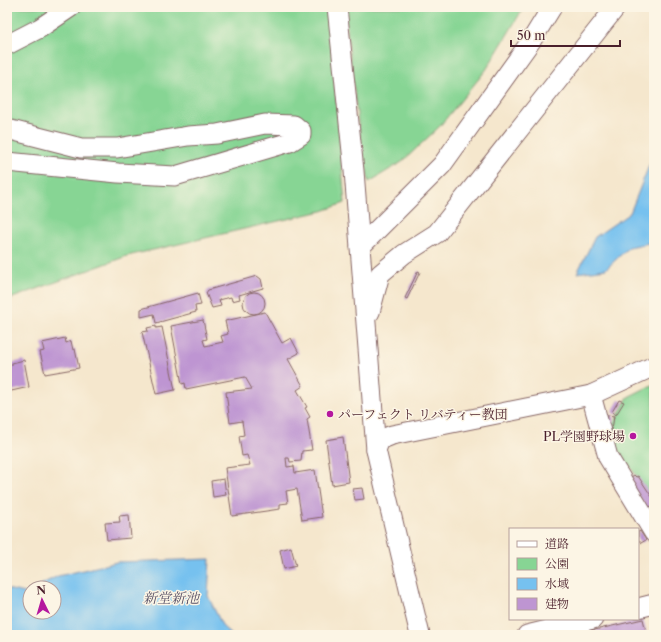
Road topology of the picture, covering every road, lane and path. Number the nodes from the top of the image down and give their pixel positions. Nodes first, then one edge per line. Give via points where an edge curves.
1 (72, 7) edge
2 (337, 7) edge
3 (552, 7) edge
4 (616, 7) edge
5 (7, 45) edge
6 (7, 129) edge
7 (7, 162) edge
8 (360, 247) junction
9 (366, 325) junction
10 (654, 366) edge
11 (591, 395) junction
12 (376, 450) junction
13 (654, 532) edge
14 (654, 604) edge
15 (639, 608) edge
16 (589, 620) edge
17 (420, 635) edge
18 (527, 635) edge

1 - 5 lane
2 - 8 lane
3 - 8 lane via 531,42 442,165
4 - 9 lane via 437,233 404,254 380,274
6 - 7 lane via 81,148 117,148 271,124 294,125 301,131 301,136 290,142 175,176
8 - 9 lane
9 - 12 lane
10 - 11 lane
11 - 12 lane via 392,435 380,440
11 - 13 lane via 608,457
12 - 17 lane
14 - 15 lane
16 - 18 lane

